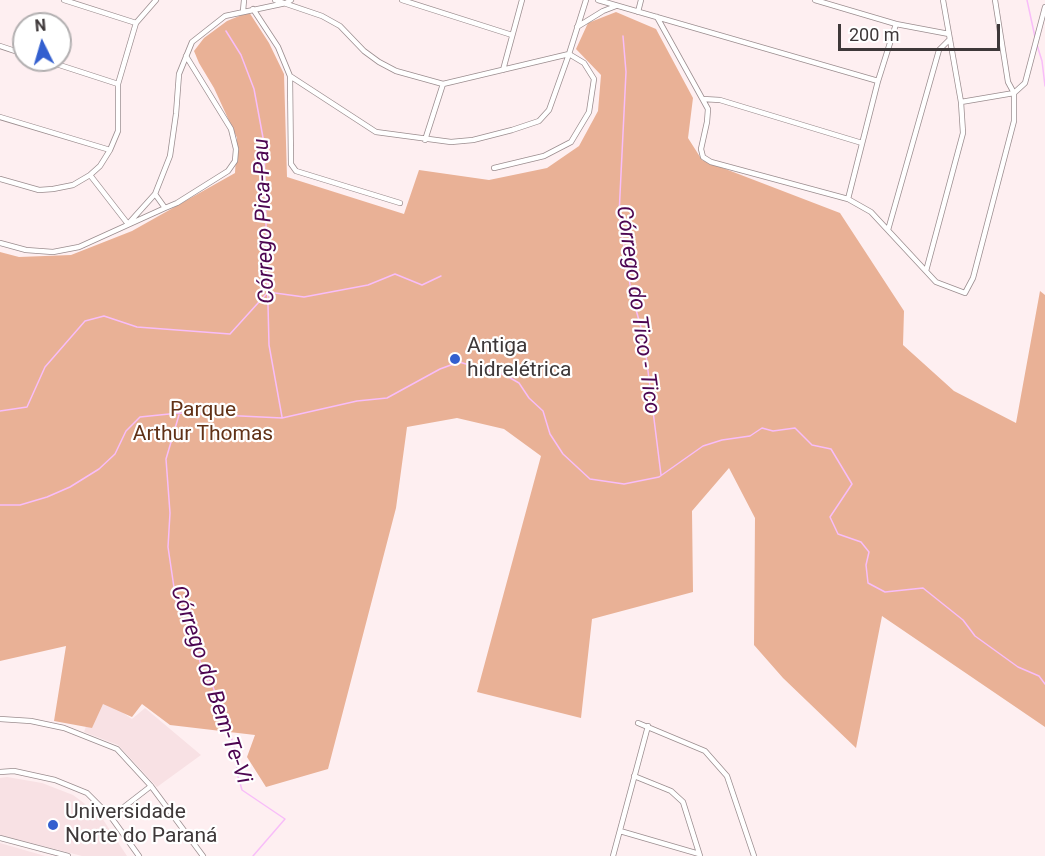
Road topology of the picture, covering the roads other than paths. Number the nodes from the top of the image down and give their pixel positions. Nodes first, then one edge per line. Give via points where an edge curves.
1 (64, 0) edge
2 (156, 0) edge
3 (244, 0) edge
4 (275, 0) edge
5 (402, 0) edge
6 (522, 0) edge
7 (586, 0) edge
8 (598, 0) edge
9 (641, 0) edge
10 (815, 0) edge
11 (943, 0) edge
12 (995, 0) edge
13 (289, 2) edge
14 (616, 6) junction
15 (1045, 7) edge
16 (253, 9) junction
17 (243, 11) junction
18 (638, 12) junction
19 (657, 17) junction
20 (136, 23) junction
21 (896, 24) junction
22 (577, 27) junction
23 (512, 35) junction
24 (949, 37) junction
25 (569, 54) junction
26 (186, 56) junction
27 (72, 69) edge
28 (503, 70) junction
29 (290, 76) junction
30 (878, 81) junction
31 (118, 84) junction
32 (443, 84) junction
33 (1014, 93) junction
34 (703, 99) junction
35 (961, 102) junction
36 (0, 117) edge
37 (425, 140) junction
38 (862, 143) junction
39 (110, 150) junction
40 (494, 168) dead end
41 (90, 175) junction
42 (0, 179) edge
43 (155, 194) junction
44 (848, 199) junction
45 (400, 203) dead end
46 (165, 208) junction
47 (128, 224) junction
48 (888, 230) junction
49 (0, 243) edge
50 (926, 271) junction
51 (0, 719) edge
52 (638, 723) dead end
53 (648, 726) junction
54 (0, 772) edge
55 (634, 776) junction
56 (151, 786) junction
57 (111, 817) junction
58 (620, 831) junction
59 (0, 838) edge
60 (700, 855) edge
61 (68, 856) edge
62 (139, 856) edge
63 (203, 856) edge
64 (613, 856) edge
65 (754, 856) edge

1 - 20 street
2 - 20 street
3 - 17 street
4 - 13 street
5 - 23 street
6 - 23 street
7 - 22 street
8 - 14 street
9 - 18 street
10 - 21 street
11 - 24 street
12 - 33 street via 1008,82
13 - 16 street
13 - 32 street via 340,26 379,62
14 - 18 street
14 - 22 street
15 - 33 street via 1025,83
16 - 17 street
16 - 29 street via 278,47
17 - 26 street via 225,16 192,42
18 - 19 street
19 - 30 street
19 - 34 street
20 - 31 street
21 - 24 street
21 - 30 street
22 - 25 street
23 - 28 street
24 - 35 street
24 - 48 street via 939,50
25 - 28 street
25 - 37 street via 549,110 539,121 473,140
25 - 40 street via 584,63 594,79 590,112 572,141 544,156
26 - 43 street via 179,74 170,156
26 - 46 street via 231,129 236,161 210,184
27 - 31 street
28 - 32 street
29 - 37 street via 376,132
29 - 45 street via 291,164 296,171
30 - 38 street
31 - 39 street via 118,131
32 - 37 street
33 - 35 street
33 - 50 street via 1014,122 973,279 965,293 936,282
34 - 38 street via 720,100
34 - 44 street via 708,112 703,158
35 - 50 street via 963,133
36 - 39 street
38 - 44 street
39 - 41 street
41 - 42 street via 73,185 39,190
41 - 47 street
43 - 46 street
43 - 47 street
44 - 48 street via 871,212
46 - 47 street
47 - 49 street via 79,247 53,252
48 - 50 street
51 - 56 street via 64,728 117,749
52 - 53 street
53 - 55 street
53 - 65 street via 705,751 728,776
54 - 57 street via 14,771 55,780 87,793
55 - 58 street
55 - 60 street via 671,791 683,802
56 - 57 street
56 - 63 street
57 - 62 street
58 - 60 street
58 - 64 street
59 - 61 street

